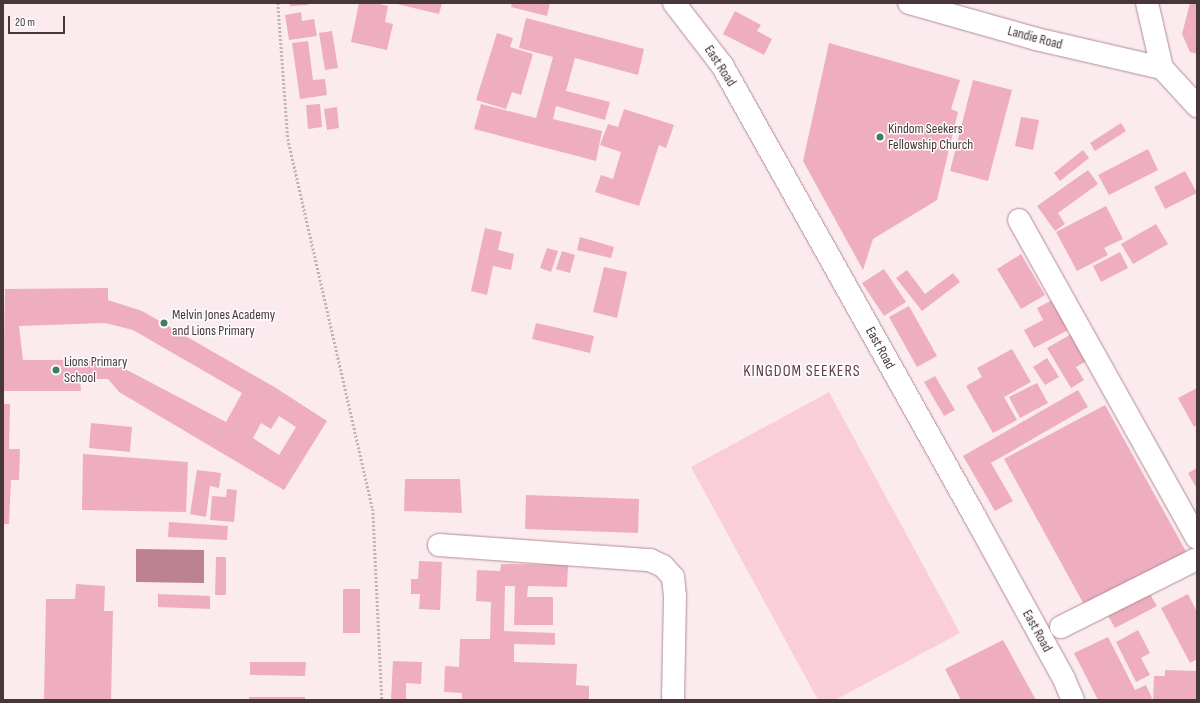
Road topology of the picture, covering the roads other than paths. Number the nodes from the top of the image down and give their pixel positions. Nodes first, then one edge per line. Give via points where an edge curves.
1 (674, 3) edge
2 (909, 3) edge
3 (1147, 3) edge
4 (1162, 68) junction
5 (1197, 106) edge
6 (1019, 220) dead end
7 (1197, 538) edge
8 (439, 545) dead end
9 (1197, 559) edge
10 (1061, 627) dead end
11 (673, 700) edge
12 (1073, 700) edge

1 - 12 street, East Road via 722,65 975,517
2 - 4 street, Landie Road via 1036,39
3 - 4 street
4 - 5 street
6 - 7 street
8 - 11 street via 650,560 663,566 673,578 675,596
9 - 10 street

